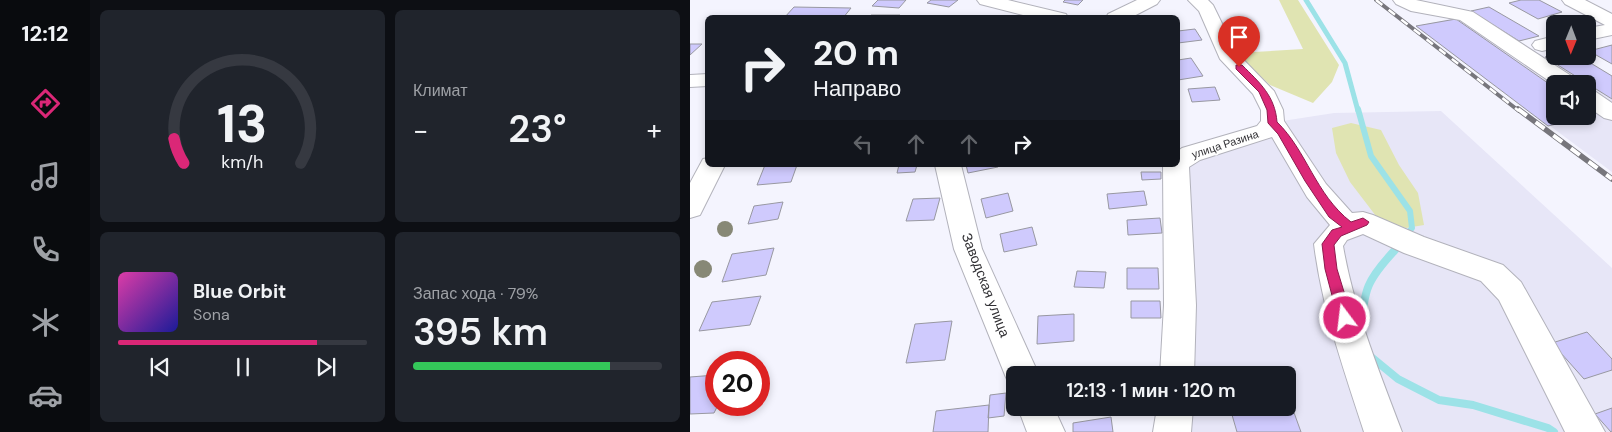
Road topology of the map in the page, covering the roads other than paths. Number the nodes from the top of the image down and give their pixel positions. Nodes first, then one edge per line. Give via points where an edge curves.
1 (986, 0) edge
2 (1151, 0) edge
3 (1197, 0) edge
4 (1402, 0) edge
5 (1571, 0) edge
6 (1047, 15) edge
7 (1122, 15) edge
8 (1612, 21) edge
9 (1612, 29) edge
10 (1596, 32) edge
11 (1554, 75) edge
12 (705, 80) edge
13 (690, 81) edge
14 (1596, 102) edge
15 (1612, 113) edge
16 (1273, 123) junction
17 (1180, 161) edge
18 (711, 167) edge
19 (948, 167) edge
20 (1176, 167) edge
21 (690, 208) edge
22 (1363, 222) junction
23 (1018, 366) edge
24 (1177, 366) edge
25 (1039, 416) edge
26 (1174, 416) edge
27 (1046, 432) edge
28 (1172, 432) edge
29 (1383, 432) edge
30 (1586, 432) edge

1 - 6 street
2 - 7 street
3 - 16 street, улица Разина via 1207,9 1227,55 1263,91 1272,110
4 - 11 street via 1426,11 1466,16
5 - 8 street
9 - 10 street
12 - 13 street
14 - 15 street
16 - 17 street, улица Разина via 1265,131 1191,154
16 - 22 street via 1282,132 1308,179 1333,214 1350,227
18 - 21 street
19 - 23 street, Заводская улица via 968,249
20 - 24 street, улица Разина via 1180,305
22 - 29 street via 1337,233 1328,244 1331,269 1349,331
22 - 30 street via 1492,273 1510,291
25 - 27 street
26 - 28 street

